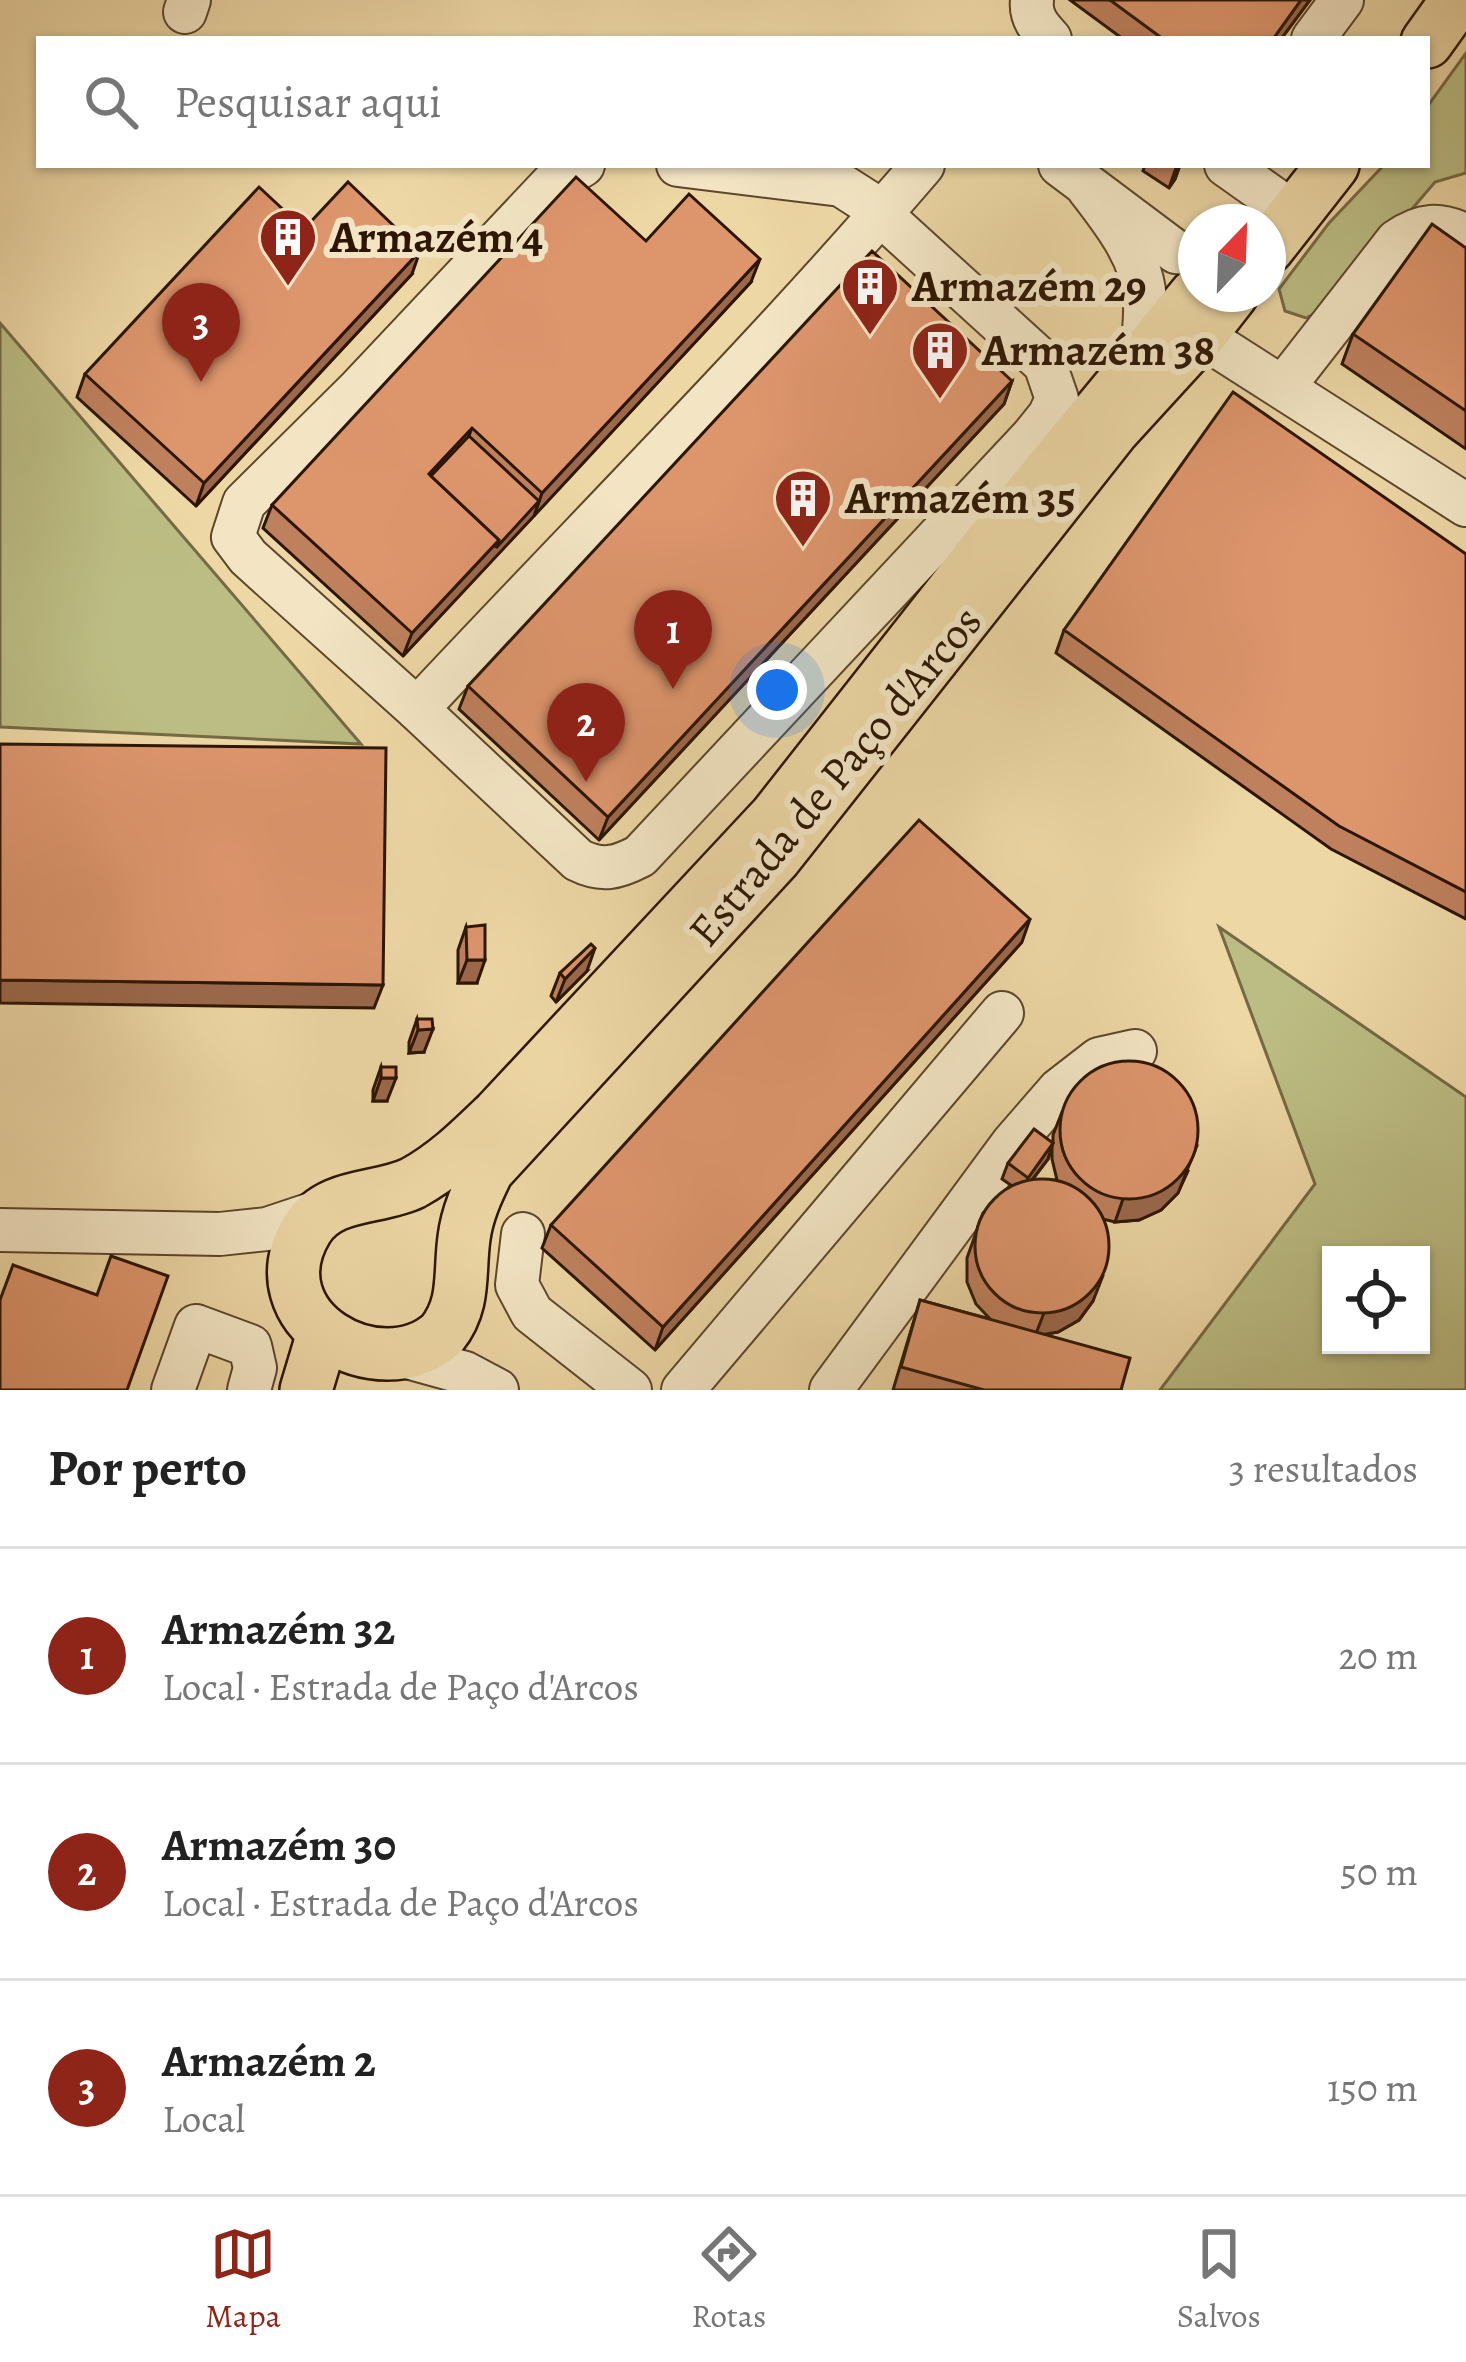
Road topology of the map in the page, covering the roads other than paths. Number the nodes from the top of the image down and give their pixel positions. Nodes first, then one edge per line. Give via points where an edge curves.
1 (1032, 0) edge
2 (1342, 0) edge
3 (1417, 0) edge
4 (1457, 0) edge
5 (1047, 36) edge
6 (1314, 36) edge
7 (1391, 36) edge
8 (1430, 38) edge
9 (578, 168) edge
10 (702, 168) edge
11 (920, 168) edge
12 (1229, 168) edge
13 (1329, 168) edge
14 (1074, 177) edge
15 (1269, 204) edge
16 (1281, 204) edge
17 (881, 214) junction
18 (1466, 236) edge
19 (1178, 252) edge
20 (1198, 314) edge
21 (1142, 357) junction
22 (1284, 386) junction
23 (1466, 505) edge
24 (417, 710) junction
25 (1002, 1013) dead end
26 (1136, 1051) dead end
27 (376, 1194) junction
28 (324, 1210) junction
29 (0, 1230) edge
30 (220, 1234) junction
31 (523, 1234) dead end
32 (295, 1282) junction
33 (459, 1289) junction
34 (321, 1340) junction
35 (385, 1371) edge
36 (173, 1390) edge
37 (249, 1390) edge
38 (306, 1390) edge
39 (498, 1390) edge
40 (630, 1390) edge
41 (683, 1390) edge
42 (831, 1390) edge

1 - 5 street
2 - 6 street
3 - 7 main road
4 - 8 main road
9 - 24 street via 552,184 244,502 235,523 232,537 248,557
10 - 17 street via 841,185
11 - 17 street
12 - 15 street
13 - 16 main road
14 - 19 street
14 - 21 street via 1124,235 1139,271
17 - 24 street
17 - 24 street via 1045,364 1057,399 1031,437 640,856 609,869 578,860
18 - 22 street via 1431,225 1397,241
20 - 21 main road, Estrada de Paço d'Arcos
20 - 22 street
20 - 33 main road, Estrada de Paço d'Arcos via 776,857 488,1170 464,1236
21 - 27 main road, Estrada de Paço d'Arcos via 705,894 463,1149 410,1184
22 - 23 street
25 - 41 street
26 - 42 street via 1099,1059 1059,1090
27 - 28 main road, Estrada de Paço d'Arcos
27 - 33 main road via 414,1202 447,1231
28 - 30 street
28 - 32 main road via 298,1249
29 - 30 street
30 - 32 street
31 - 40 street via 518,1285 532,1313
32 - 34 main road via 306,1323
33 - 35 main road via 442,1335
33 - 39 street via 472,1356
34 - 35 main road
34 - 38 main road
35 - 39 street via 465,1372
36 - 37 street via 196,1326 250,1346

